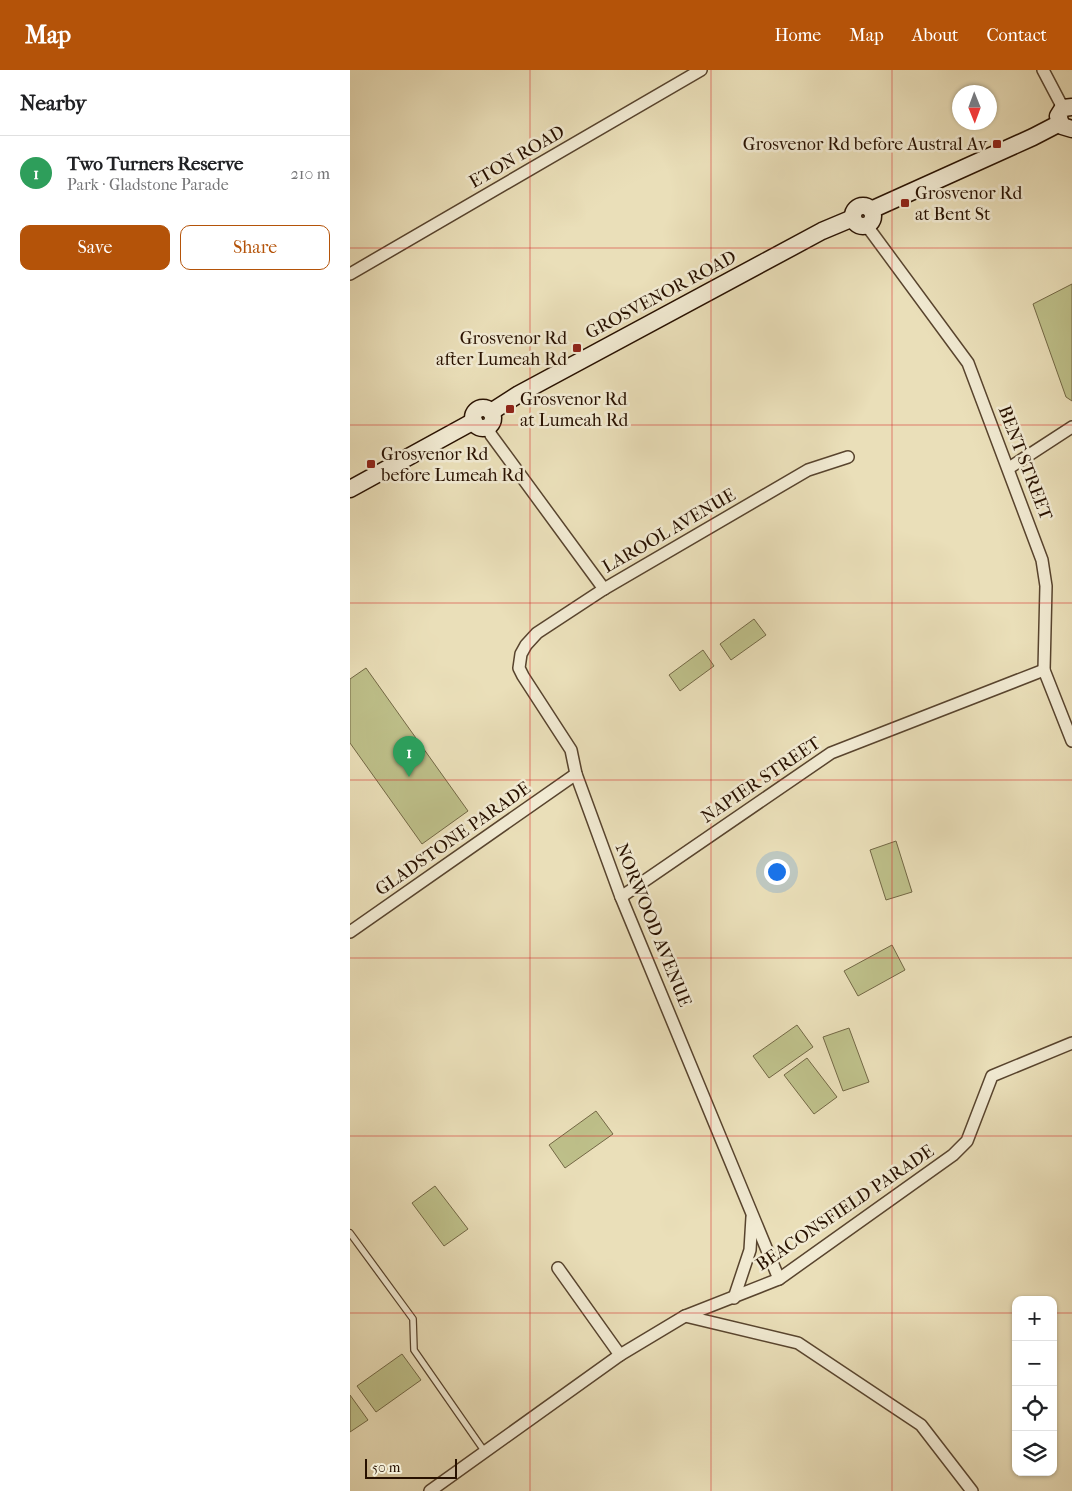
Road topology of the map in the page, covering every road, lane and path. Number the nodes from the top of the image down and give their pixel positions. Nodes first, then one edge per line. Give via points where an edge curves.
1 (701, 70) edge
2 (1043, 70) edge
3 (1067, 116) edge
4 (863, 218) junction
5 (350, 274) edge
6 (484, 420) junction
7 (1072, 427) edge
8 (848, 457) dead end
9 (1009, 468) junction
10 (350, 489) edge
11 (604, 589) junction
12 (521, 654) joint
13 (1044, 670) junction
14 (1072, 741) edge
15 (576, 774) junction
16 (621, 897) junction
17 (350, 932) edge
18 (1072, 1043) edge
19 (752, 1213) junction
20 (350, 1233) edge
21 (558, 1268) dead end
22 (779, 1279) junction
23 (734, 1298) junction
24 (685, 1316) junction
25 (620, 1355) junction
26 (485, 1452) junction
27 (430, 1491) edge
28 (972, 1491) edge

1 - 5 street, ETON ROAD
2 - 3 street
3 - 4 street, GROSVENOR ROAD via 1033,137
4 - 6 street, GROSVENOR ROAD via 822,231 536,384
4 - 9 street, BENT STREET via 968,363
6 - 10 street, GROSVENOR ROAD
6 - 11 street via 491,435
7 - 9 street
8 - 11 street, LAROOL AVENUE via 808,470
9 - 13 street, BENT STREET via 1042,560 1046,586
11 - 12 street, LAROOL AVENUE via 538,633
12 - 15 street, NORWOOD AVENUE via 523,676 571,750
13 - 14 street, BENT STREET
13 - 16 street, NAPIER STREET via 831,753
15 - 16 street, NORWOOD AVENUE
15 - 17 street, GLADSTONE PARADE
16 - 19 street, NORWOOD AVENUE
18 - 22 street, BEACONSFIELD PARADE via 992,1076 967,1141 953,1155
19 - 22 street, NORWOOD AVENUE
19 - 23 street, NORWOOD AVENUE via 750,1250
20 - 26 lane via 414,1319 414,1350
21 - 25 street
22 - 23 street, BEACONSFIELD PARADE
23 - 24 street, BEACONSFIELD PARADE
24 - 25 street, BEACONSFIELD PARADE
24 - 28 street via 798,1343 921,1425
25 - 26 street, BEACONSFIELD PARADE
26 - 27 street, BEACONSFIELD PARADE

